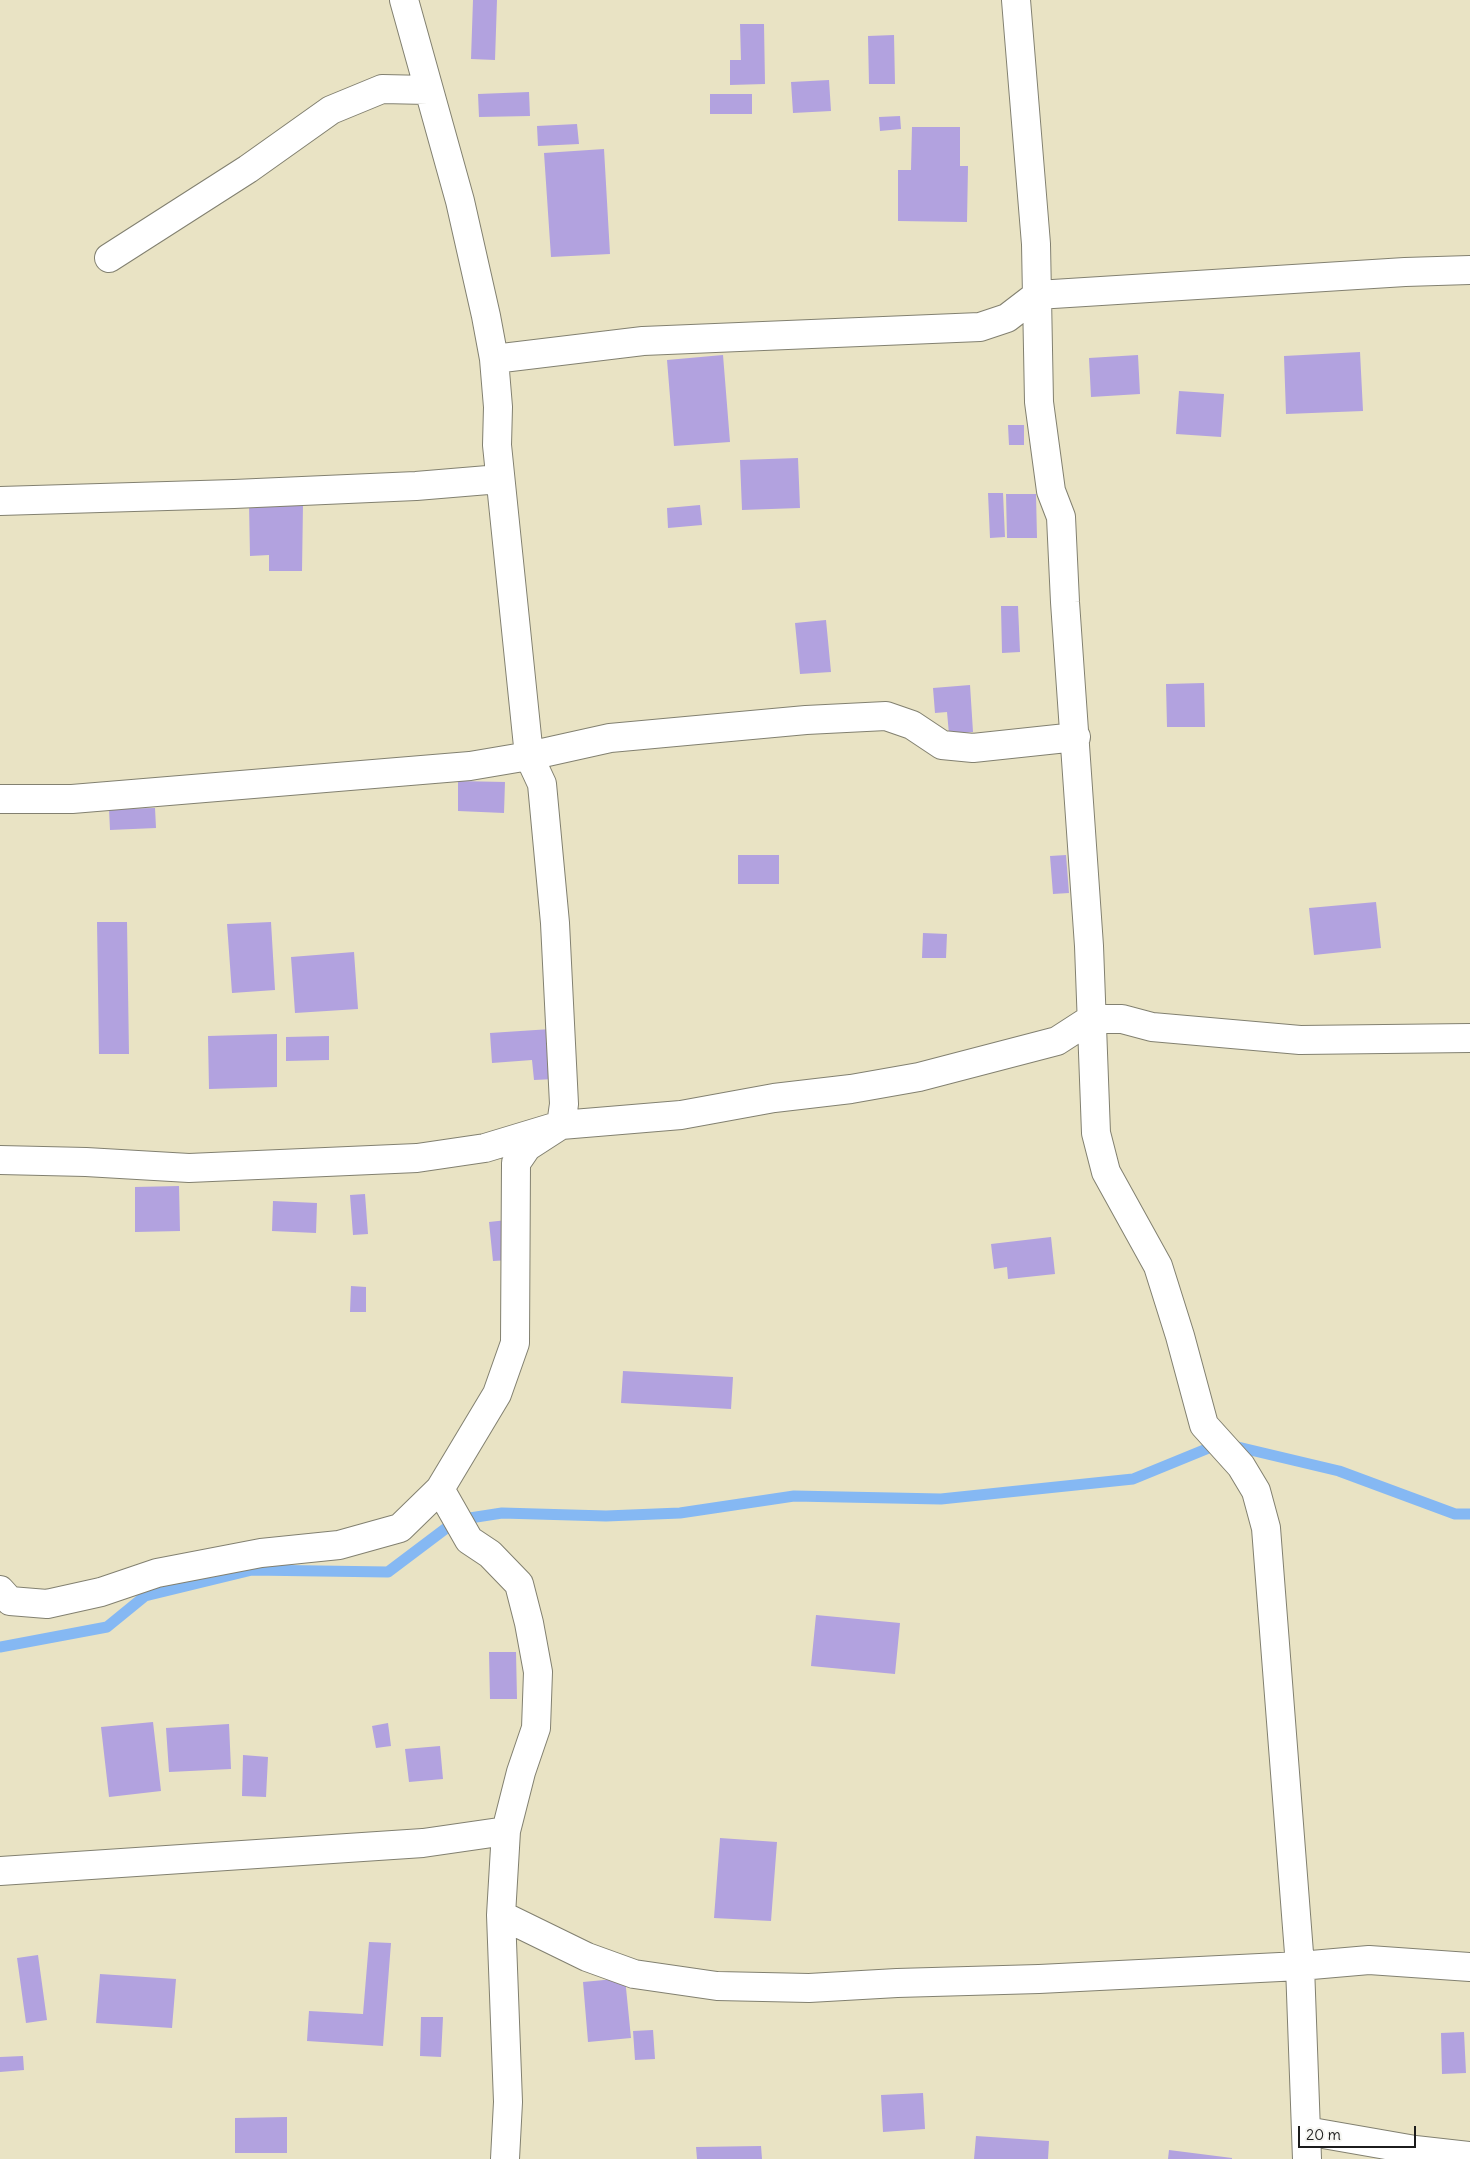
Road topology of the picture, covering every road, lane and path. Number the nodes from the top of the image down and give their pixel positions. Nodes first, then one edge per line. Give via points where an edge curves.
1 (404, 0) edge
2 (1016, 0) edge
3 (428, 90) junction
4 (109, 258) dead end
5 (1470, 270) edge
6 (1037, 295) junction
7 (494, 359) junction
8 (500, 479) junction
9 (0, 501) edge
10 (1076, 738) junction
11 (529, 756) junction
12 (0, 799) edge
13 (1091, 1019) junction
14 (1470, 1038) edge
15 (561, 1125) junction
16 (0, 1160) edge
17 (440, 1489) junction
18 (0, 1590) edge
19 (506, 1831) junction
20 (0, 1871) edge
21 (501, 1915) junction
22 (1300, 1966) junction
23 (1470, 1967) edge
24 (1306, 2131) junction
25 (1470, 2156) edge
26 (505, 2159) edge
27 (1306, 2159) edge

1 - 3 street
2 - 6 street via 1032,175
3 - 4 street via 382,89 331,110
3 - 7 street via 472,248
5 - 6 street
6 - 7 street via 1007,318 980,327 651,340
6 - 10 street via 1039,402 1052,492 1060,517
7 - 8 street
8 - 9 street via 416,486
8 - 11 street
10 - 11 street via 974,748 942,745 912,725 886,716 610,738
10 - 13 street
11 - 12 street via 470,766 314,780 72,799
11 - 15 street via 542,784 555,923 564,1104
13 - 14 street via 1122,1019 1152,1027 1300,1040
13 - 15 street via 1057,1041 919,1077 681,1115
13 - 22 street via 1096,1133 1106,1172 1158,1266 1204,1425 1241,1466 1256,1491 1266,1528
15 - 16 street via 485,1148 417,1158 189,1168
15 - 17 street via 528,1148 516,1163 515,1343 497,1394
17 - 18 street via 400,1528 339,1545 214,1561 157,1573 101,1592 47,1604 10,1601
17 - 19 street via 469,1540 490,1554 519,1584 529,1623 538,1672 536,1728 520,1772
19 - 20 street via 423,1843
19 - 21 street
21 - 22 street via 587,1957 634,1974 717,1986 810,1988
21 - 26 street via 508,2102
22 - 23 street via 1369,1960
22 - 24 street
24 - 25 street
24 - 27 street

